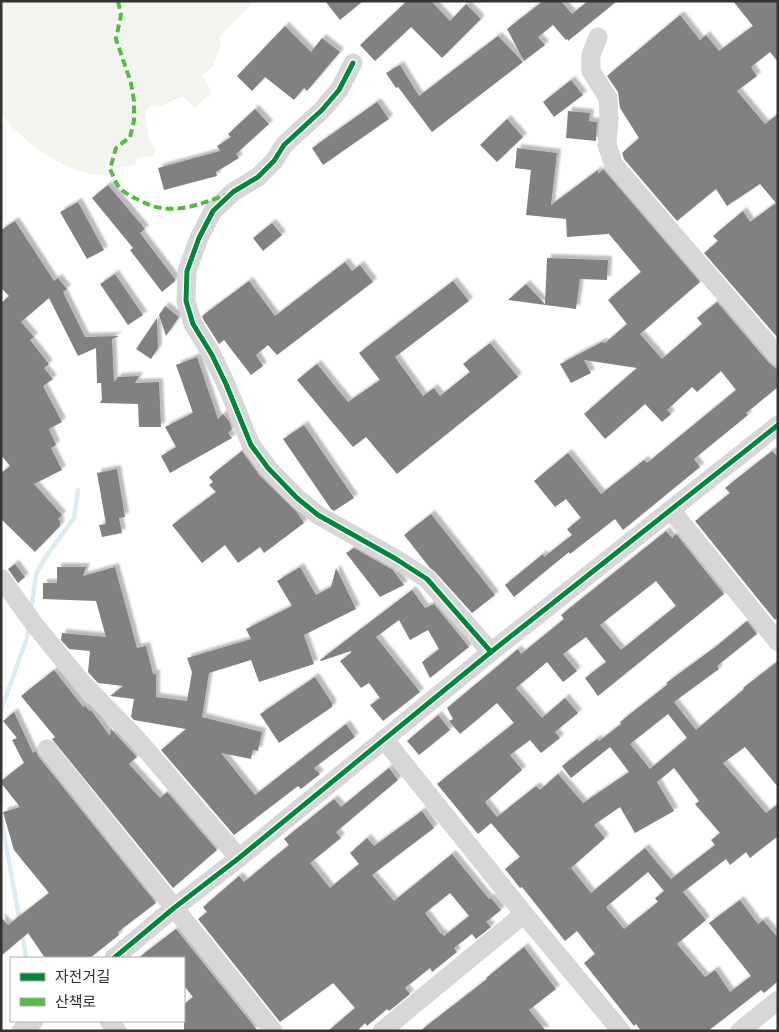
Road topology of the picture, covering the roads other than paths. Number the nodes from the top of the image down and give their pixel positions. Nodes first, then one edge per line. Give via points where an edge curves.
1 (598, 37) dead end
2 (353, 62) dead end
3 (778, 356) edge
4 (774, 435) edge
5 (671, 510) junction
6 (3, 586) edge
7 (778, 642) edge
8 (491, 652) junction
9 (384, 739) junction
10 (46, 749) dead end
11 (239, 858) junction
12 (174, 908) junction
13 (524, 914) junction
14 (115, 957) edge
15 (778, 1000) edge
16 (273, 1031) edge
17 (382, 1031) edge
18 (621, 1031) edge
19 (740, 1031) edge

1 - 3 street via 591,55 591,71 608,98 606,144 614,165
2 - 8 street via 340,90 322,110 284,145 258,177 233,192 213,212 186,271 186,301 193,324 226,384 250,445 268,468 318,515 427,579
4 - 5 street
5 - 7 street
5 - 8 street
6 - 11 street via 83,684 136,737
8 - 9 street
9 - 11 street
9 - 13 street
10 - 12 street
11 - 12 street
12 - 14 street
12 - 16 street
13 - 17 street
13 - 18 street
15 - 19 street

